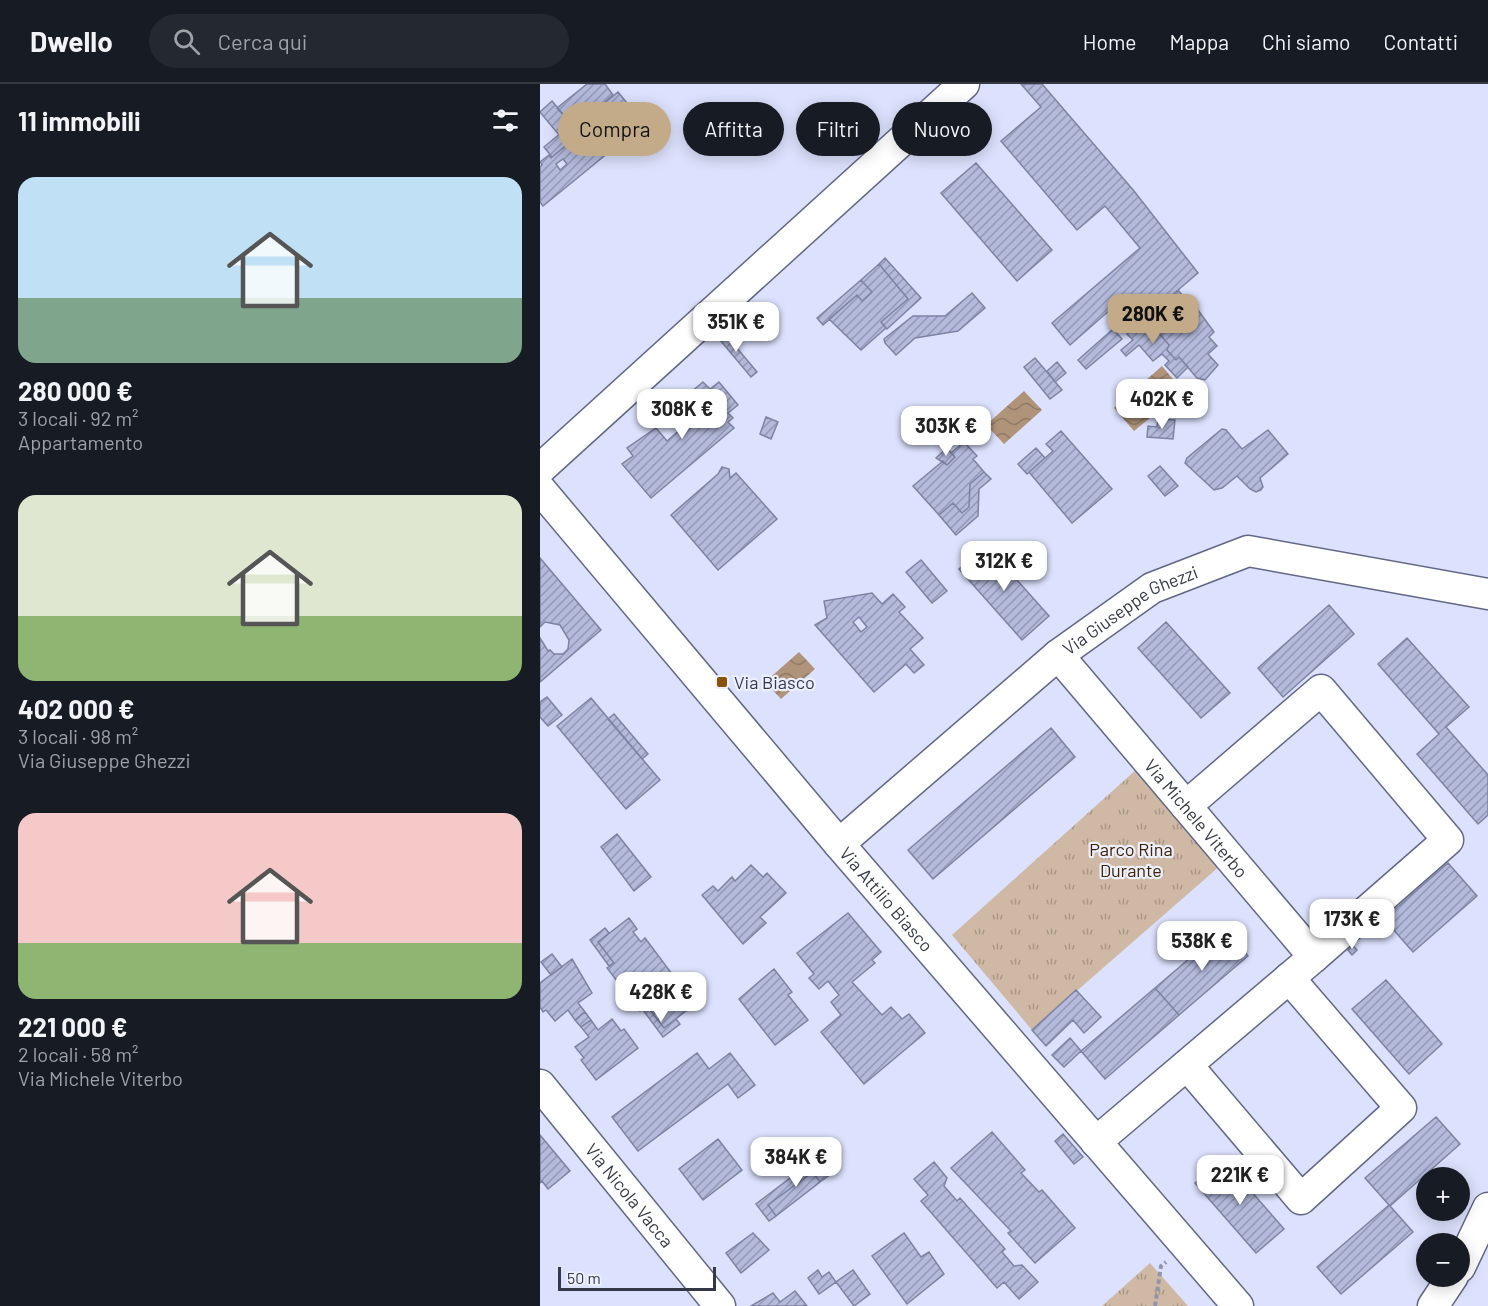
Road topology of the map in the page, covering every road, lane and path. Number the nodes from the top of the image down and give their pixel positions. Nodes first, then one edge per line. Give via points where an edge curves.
1 (964, 84) edge
2 (540, 469) edge
3 (540, 489) edge
4 (1488, 594) edge
5 (1058, 655) junction
6 (1186, 806) junction
7 (839, 844) junction
8 (1314, 957) junction
9 (1289, 978) junction
10 (1187, 1065) junction
11 (540, 1085) edge
12 (1096, 1142) junction
13 (1488, 1208) edge
14 (1470, 1246) edge
15 (1171, 1258) dead end
16 (1446, 1287) edge
17 (720, 1306) edge
18 (1155, 1306) edge
19 (1238, 1306) edge
20 (1433, 1306) edge

1 - 2 street
3 - 7 street, Via Attilio Biasco
4 - 5 street, Via Giuseppe Ghezzi via 1248,551 1152,588
5 - 6 street, Via Michele Viterbo
5 - 7 street, Via Giuseppe Ghezzi
6 - 8 street, Via Michele Viterbo
6 - 8 street via 1321,690 1448,840
7 - 12 street, Via Attilio Biasco
8 - 9 street
9 - 10 street
9 - 10 street via 1401,1108 1301,1199
10 - 12 street
11 - 17 street, Via Nicola Vacca
12 - 19 street, Via Attilio Biasco
13 - 14 street
15 - 18 path via 1161,1266
16 - 20 street

